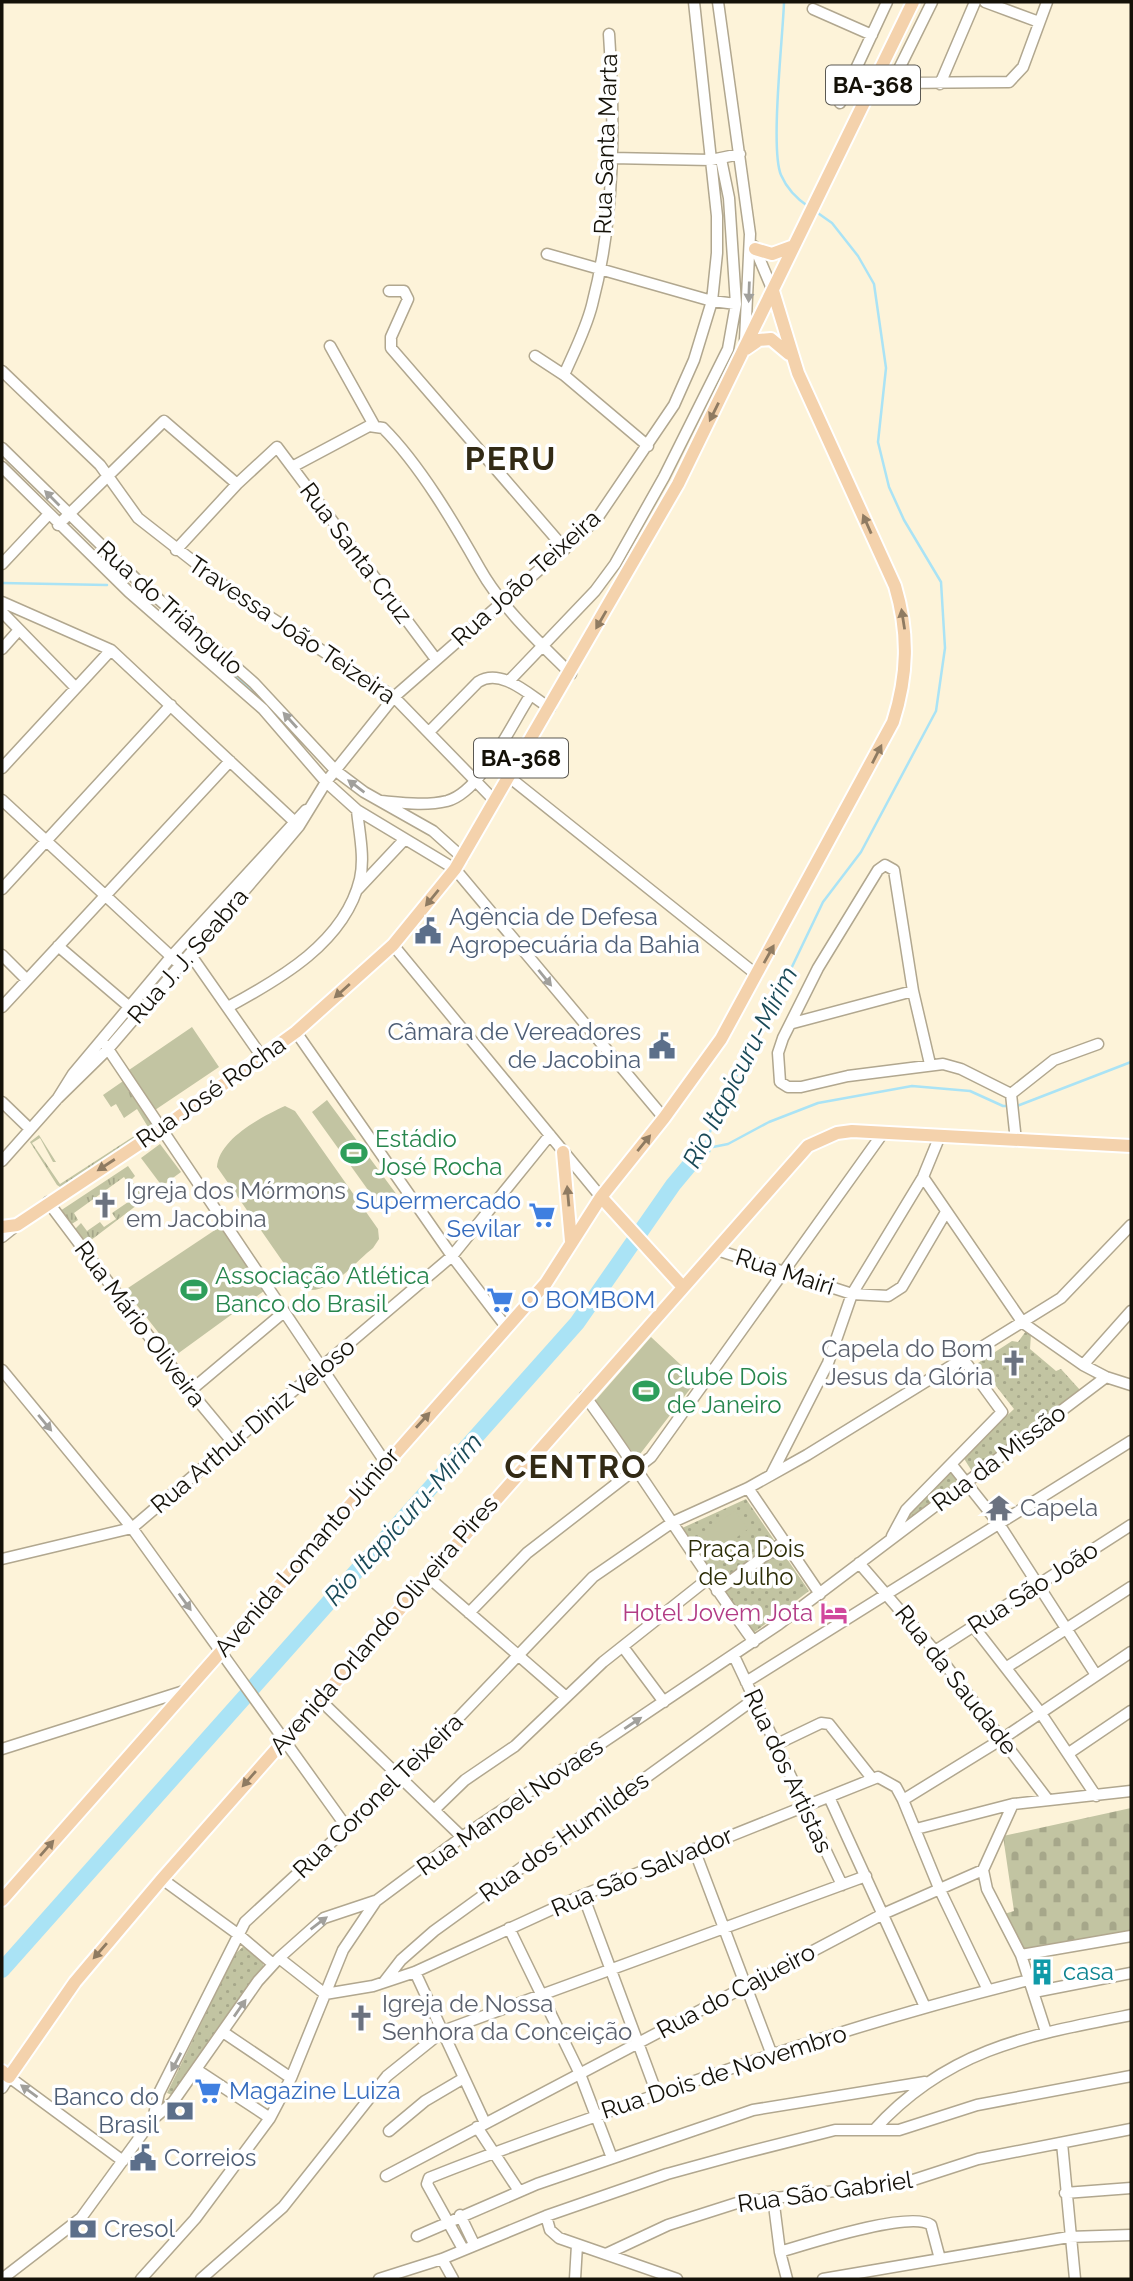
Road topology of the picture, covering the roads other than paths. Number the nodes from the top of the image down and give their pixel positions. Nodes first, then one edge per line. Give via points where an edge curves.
1 (694, 2) edge
2 (718, 2) edge
3 (887, 2) edge
4 (913, 2) edge
5 (932, 2) edge
6 (975, 2) edge
7 (985, 2) edge
8 (1047, 2) edge
9 (813, 9) dead end
10 (1039, 22) junction
11 (609, 34) dead end
12 (872, 35) junction
13 (892, 83) junction
14 (940, 84) junction
15 (874, 85) junction
16 (840, 103) dead end
17 (740, 154) junction
18 (611, 158) junction
19 (716, 159) junction
20 (750, 234) junction
21 (794, 246) junction
22 (755, 248) junction
23 (547, 254) dead end
24 (600, 271) junction
25 (389, 291) dead end
26 (772, 291) junction
27 (712, 301) junction
28 (736, 304) junction
29 (330, 346) dead end
30 (744, 351) junction
31 (535, 356) dead end
32 (792, 357) junction
33 (730, 364) junction
34 (2, 371) edge
35 (564, 375) junction
36 (378, 426) junction
37 (648, 446) junction
38 (2, 447) edge
39 (12, 458) junction
40 (292, 467) junction
41 (2, 468) edge
42 (108, 475) junction
43 (664, 477) junction
44 (237, 484) junction
45 (678, 484) junction
46 (48, 515) junction
47 (69, 515) junction
48 (58, 525) junction
49 (565, 549) junction
50 (176, 550) junction
51 (2, 564) edge
52 (608, 574) junction
53 (622, 584) junction
54 (504, 601) junction
55 (2, 602) edge
56 (2, 612) edge
57 (18, 631) junction
58 (543, 646) junction
59 (2, 649) edge
60 (111, 650) junction
61 (435, 658) junction
62 (570, 674) junction
63 (509, 681) junction
64 (75, 687) junction
65 (530, 696) junction
66 (394, 697) junction
67 (171, 705) junction
68 (550, 708) junction
69 (429, 732) junction
70 (230, 761) junction
71 (2, 768) edge
72 (336, 771) junction
73 (509, 777) junction
74 (477, 780) junction
75 (327, 782) junction
76 (2, 800) edge
77 (377, 801) junction
78 (495, 801) junction
79 (357, 810) junction
80 (296, 823) junction
81 (46, 841) junction
82 (404, 841) junction
83 (463, 858) junction
84 (259, 867) junction
85 (455, 869) junction
86 (2, 890) edge
87 (355, 892) junction
88 (104, 896) junction
89 (393, 945) junction
90 (58, 946) junction
91 (190, 954) junction
92 (2, 955) edge
93 (171, 957) junction
94 (179, 965) junction
95 (757, 975) junction
96 (27, 980) junction
97 (913, 991) junction
98 (2, 1007) edge
99 (129, 1007) junction
100 (228, 1007) junction
101 (138, 1015) junction
102 (793, 1023) junction
103 (296, 1032) junction
104 (102, 1040) junction
105 (1098, 1044) dead end
106 (109, 1048) junction
107 (262, 1057) junction
108 (930, 1064) junction
109 (58, 1098) junction
110 (2, 1102) edge
111 (1012, 1102) junction
112 (664, 1118) junction
113 (163, 1128) junction
114 (30, 1129) junction
115 (883, 1133) junction
116 (550, 1135) junction
117 (939, 1138) junction
118 (1017, 1141) junction
119 (1131, 1146) edge
120 (563, 1152) junction
121 (2, 1161) edge
122 (923, 1177) junction
123 (605, 1201) junction
124 (48, 1202) junction
125 (947, 1212) junction
126 (18, 1225) junction
127 (1131, 1225) edge
128 (2, 1227) edge
129 (2, 1237) edge
130 (571, 1241) junction
131 (717, 1250) junction
132 (452, 1256) junction
133 (786, 1270) junction
134 (682, 1286) junction
135 (852, 1294) junction
136 (1131, 1311) edge
137 (284, 1312) junction
138 (1023, 1323) junction
139 (507, 1328) junction
140 (964, 1360) junction
141 (1083, 1365) junction
142 (322, 1368) junction
143 (2, 1370) edge
144 (1106, 1377) junction
145 (1131, 1385) edge
146 (190, 1391) junction
147 (585, 1396) junction
148 (792, 1439) junction
149 (1128, 1443) edge
150 (234, 1444) junction
151 (807, 1455) junction
152 (1131, 1456) edge
153 (385, 1462) junction
154 (952, 1465) junction
155 (638, 1468) junction
156 (771, 1475) junction
157 (968, 1483) junction
158 (748, 1488) junction
159 (673, 1522) junction
160 (999, 1524) junction
161 (1131, 1525) edge
162 (132, 1528) junction
163 (891, 1537) junction
164 (783, 1542) junction
165 (2, 1559) edge
166 (859, 1563) junction
167 (428, 1577) junction
168 (709, 1578) junction
169 (1038, 1585) junction
170 (1131, 1587) edge
171 (717, 1591) junction
172 (820, 1594) junction
173 (887, 1594) junction
174 (469, 1613) junction
175 (974, 1627) junction
176 (1067, 1629) junction
177 (754, 1642) junction
178 (623, 1647) junction
179 (935, 1651) junction
180 (1131, 1651) edge
181 (224, 1656) junction
182 (518, 1656) junction
183 (734, 1656) junction
184 (1007, 1667) junction
185 (1096, 1675) junction
186 (746, 1682) junction
187 (184, 1691) junction
188 (565, 1696) junction
189 (319, 1699) junction
190 (753, 1700) junction
191 (664, 1702) junction
192 (1131, 1710) edge
193 (1040, 1712) junction
194 (279, 1734) junction
195 (1002, 1739) junction
196 (775, 1745) junction
197 (2, 1749) edge
198 (1069, 1753) junction
199 (871, 1777) junction
200 (401, 1778) junction
201 (1131, 1791) edge
202 (1096, 1796) junction
203 (829, 1797) junction
204 (903, 1800) junction
205 (1048, 1801) junction
206 (1013, 1804) junction
207 (804, 1807) junction
208 (434, 1810) junction
209 (348, 1829) junction
210 (916, 1829) junction
211 (462, 1838) junction
212 (694, 1849) junction
213 (984, 1870) junction
214 (866, 1876) junction
215 (162, 1879) junction
216 (842, 1885) junction
217 (939, 1888) junction
218 (583, 1895) junction
219 (2, 1900) edge
220 (376, 1901) junction
221 (883, 1914) junction
222 (509, 1928) junction
223 (723, 1928) junction
224 (239, 1935) junction
225 (1131, 1936) edge
226 (1021, 1955) junction
227 (276, 1961) junction
228 (611, 1969) junction
229 (415, 1972) junction
230 (1131, 1973) edge
231 (1030, 1980) junction
232 (383, 1983) junction
233 (746, 1986) junction
234 (988, 1990) junction
235 (1034, 1992) junction
236 (542, 1993) junction
237 (325, 1994) junction
238 (925, 2007) junction
239 (1131, 2015) edge
240 (443, 2031) junction
241 (223, 2032) junction
242 (1045, 2032) junction
243 (637, 2043) junction
244 (772, 2056) junction
245 (197, 2070) junction
246 (580, 2074) junction
247 (1131, 2076) edge
248 (292, 2078) junction
249 (464, 2078) junction
250 (4, 2079) edge
251 (925, 2082) junction
252 (159, 2093) junction
253 (657, 2094) junction
254 (173, 2102) junction
255 (597, 2114) junction
256 (270, 2118) junction
257 (153, 2119) junction
258 (481, 2125) junction
259 (1131, 2129) edge
260 (874, 2130) junction
261 (389, 2131) dead end
262 (1062, 2143) junction
263 (493, 2152) junction
264 (612, 2158) junction
265 (123, 2161) junction
266 (386, 2176) dead end
267 (1131, 2188) edge
268 (519, 2191) junction
269 (1065, 2193) junction
270 (773, 2197) junction
271 (460, 2215) junction
272 (546, 2216) junction
273 (449, 2221) junction
274 (1131, 2235) edge
275 (417, 2236) dead end
276 (1069, 2237) junction
277 (474, 2244) junction
278 (577, 2245) junction
279 (463, 2249) junction
280 (780, 2252) junction
281 (606, 2254) junction
282 (442, 2259) junction
283 (940, 2259) junction
284 (2, 2279) edge
285 (141, 2279) edge
286 (201, 2279) edge
287 (379, 2279) edge
288 (453, 2279) edge
289 (575, 2279) edge
290 (677, 2279) edge
291 (787, 2279) edge
292 (823, 2279) edge
293 (1075, 2279) edge

1 - 19 street
2 - 17 street
3 - 12 street
4 - 15 main road, BA-368
5 - 13 street
6 - 14 street
7 - 10 street
8 - 10 street
9 - 12 street
10 - 14 street via 1019,74 1009,82
11 - 18 street, Rua Santa Marta
12 - 16 street
13 - 14 street
13 - 15 street
15 - 21 main road, BA-368
17 - 19 street
17 - 20 street
18 - 19 street
18 - 24 street, Rua Santa Marta
19 - 27 street, Rua João Teixeira via 718,235
19 - 28 street via 729,198
20 - 22 street
20 -> 30 street
21 - 22 main road via 772,254
21 - 26 main road, BA-368
22 - 26 street
23 - 24 street
24 - 27 street
24 - 35 street, Rua Santa Marta via 592,307
25 - 49 street via 401,290 408,299 391,337 391,348
26 - 30 main road
26 - 32 main road, Avenida Lomanto Júnior
27 - 28 street
27 - 37 street, Rua João Teixeira via 684,384
28 - 33 street
29 - 36 street
30 - 32 main road via 759,340 771,339
30 - 33 main road, BA-368
31 - 35 street
95 -> 32 main road, Avenida Lomanto Júnior via 893,722 906,652 895,586
33 - 43 street
33 -> 45 main road, BA-368
34 - 42 street, Travessa João Teizeira
35 - 37 street
36 - 40 street
36 - 54 street via 467,541 480,570
37 - 49 street, Rua João Teixeira via 596,520
38 - 39 street, Rua do Triângulo
39 - 41 street
47 -> 39 street, Rua do Triângulo
40 - 44 street, Rua Santa Cruz via 277,447
40 - 61 street, Rua Santa Cruz
41 - 46 street, Rua do Triângulo
42 - 44 street via 164,421
42 - 47 street
42 - 50 street, Travessa João Teizeira via 129,508
43 - 45 street
43 - 52 street
44 - 50 street
45 - 53 main road, BA-368
46 - 48 street, Rua do Triângulo
46 - 51 street
47 - 48 street
72 -> 47 street, Rua do Triângulo via 254,683
48 - 75 street, Rua do Triângulo via 263,709
49 - 54 street, Rua João Teixeira
50 - 66 street, Travessa João Teizeira via 239,597
52 - 53 street
52 - 58 street
53 -> 62 main road, BA-368
54 - 58 street
54 - 61 street, Rua João Teixeira
55 - 60 street
56 - 57 street
57 - 59 street
57 - 64 street
58 - 62 street
58 - 63 street
60 - 64 street
60 - 67 street
61 - 66 street, Rua João Teixeira
62 - 68 main road, BA-368
63 - 65 street
63 - 69 street via 488,677 478,681
64 - 71 street
65 - 68 street
65 - 74 street
66 - 69 street, Travessa João Teizeira
66 - 72 street, Rua João Teixeira
67 - 70 street
67 - 81 street
68 - 73 main road, BA-368
69 - 74 street, Travessa João Teizeira
70 - 80 street
70 - 88 street
72 - 75 street, Rua J. J. Seabra
77 -> 72 street, Rua do Triângulo
73 - 78 main road, BA-368
73 - 95 street
74 - 77 street via 447,801
74 - 78 street, Travessa João Teizeira
75 - 79 street, Rua do Triângulo
75 - 80 street, Rua J. J. Seabra
76 - 81 street
77 - 83 street, Rua do Triângulo via 433,831
78 - 83 main road, BA-368
79 - 82 street, Rua do Triângulo
79 - 87 street via 362,864
80 - 84 street, Rua J. J. Seabra
81 - 86 street
81 - 88 street
82 - 85 street, Rua do Triângulo
82 - 87 street
83 - 85 main road, BA-368
84 - 91 street, Rua J. J. Seabra
84 - 93 street, Rua J. J. Seabra
85 -> 89 main road, BA-368
85 -> 112 street
87 - 100 street via 338,924 321,943 279,979
88 - 90 street
88 - 93 street
89 -> 103 main road, Rua José Rocha / BA-368
89 - 116 street
90 - 96 street
90 - 99 street
91 - 94 street, Rua J. J. Seabra
91 - 100 street
92 - 96 street
93 - 94 street
93 - 99 street, Rua J. J. Seabra
94 - 101 street, Rua J. J. Seabra
95 - 112 main road, Avenida Lomanto Júnior via 707,1061
96 - 98 street
97 - 102 street
97 - 102 street via 894,870 885,865 840,930
97 - 108 street
99 - 101 street
99 - 104 street, Rua J. J. Seabra
100 - 107 street
101 - 106 street, Rua J. J. Seabra
102 - 108 street via 778,1053 778,1076 788,1087
103 - 107 main road, Rua José Rocha / BA-368
103 - 132 street
104 - 106 street
104 - 109 street, Rua J. J. Seabra
105 - 111 street via 1054,1060
106 - 109 street, Rua J. J. Seabra
106 - 113 street
107 - 113 main road, Rua José Rocha / BA-368
108 - 111 street via 961,1069
109 - 114 street, Rua J. J. Seabra
110 - 114 street
111 - 118 street
123 -> 112 main road, Avenida Lomanto Júnior
113 -> 124 main road, Rua José Rocha
113 - 137 street
114 - 121 street, Rua J. J. Seabra
115 - 117 main road, Avenida Orlando Oliveira Pires
115 - 131 main road, Avenida Orlando Oliveira Pires via 837,1133 808,1146
115 - 133 street
116 - 120 street
116 - 132 street, Rua Arthur Diniz Veloso
117 - 118 main road, Avenida Orlando Oliveira Pires
117 - 122 street
118 - 119 main road, Avenida Orlando Oliveira Pires
120 - 123 street
130 -> 120 main road
122 - 125 street
122 - 135 street
123 - 130 main road, Avenida Lomanto Júnior
123 - 134 main road
124 - 126 main road, Rua José Rocha
124 - 146 street, Rua Mário Oliveira
125 - 135 street, Rua Mairi via 898,1292 888,1296
125 - 138 street
126 - 128 main road
126 - 129 street
127 - 138 street via 1072,1289
130 - 139 main road, Avenida Lomanto Júnior via 546,1283
131 - 133 street, Rua Mairi
131 - 134 main road, Avenida Orlando Oliveira Pires
132 - 139 street
132 - 142 street, Rua Arthur Diniz Veloso
133 - 135 street, Rua Mairi
133 - 155 street via 651,1457
134 - 147 main road, Avenida Orlando Oliveira Pires
135 - 148 street via 828,1363
136 - 141 street
137 - 142 street
137 - 146 street
138 - 140 street
138 - 141 street
153 -> 139 main road, Avenida Lomanto Júnior
140 - 151 street
140 - 154 street, Rua da Missão via 1002,1412
141 - 144 street
142 - 150 street, Rua Arthur Diniz Veloso
142 - 153 street
143 -> 162 street
144 - 145 street
144 - 157 street, Rua da Missão
146 - 150 street, Rua Mário Oliveira
147 - 155 street
147 - 167 main road, Avenida Orlando Oliveira Pires
148 - 151 street
148 - 156 street
149 - 152 street
149 - 160 street
150 - 162 street, Rua Arthur Diniz Veloso
151 - 156 street
153 - 181 main road, Avenida Lomanto Júnior
154 - 157 street
154 - 163 street, Rua da Missão via 906,1510
155 - 159 street
155 - 174 street via 527,1553
156 - 158 street
157 - 160 street
157 - 163 street, Rua da Missão
158 - 159 street
158 - 164 street
159 - 168 street
159 - 182 street, Rua Coronel Teixeira via 593,1577
160 - 169 street
160 - 173 street
161 - 169 street, Rua São João
162 - 165 street, Rua Arthur Diniz Veloso
162 -> 181 street
163 - 166 street, Rua da Missão
164 - 171 street
164 - 172 street
166 - 172 street, Rua da Missão
166 - 173 street, Rua da Saudade
167 - 174 street
167 - 189 main road, Avenida Orlando Oliveira Pires
168 - 171 street
168 - 178 street
169 - 175 street, Rua São João
169 - 176 street
170 - 176 street
171 - 177 street
172 - 177 street
173 - 179 street, Rua da Saudade
173 - 186 street
174 - 182 street
175 - 179 street, Rua São João
175 - 184 street
176 - 184 street
176 - 185 street
177 - 183 street
178 - 188 street
178 - 191 street
179 - 195 street, Rua da Saudade
180 - 185 street
181 - 187 main road, Avenida Lomanto Júnior
181 - 194 street
182 - 188 street
182 - 200 street, Rua Coronel Teixeira
183 - 186 street, Rua dos Artistas
183 - 191 street, Rua Manoel Novaes
184 - 193 street
185 - 193 street
186 - 190 street, Rua dos Artistas
187 - 197 street
219 -> 187 main road, Avenida Lomanto Júnior
188 - 208 street via 515,1746 465,1780
189 - 194 main road, Avenida Orlando Oliveira Pires
189 - 200 street
190 - 196 street, Rua dos Artistas
190 - 232 street, Rua dos Humildes via 434,1931
211 -> 191 street, Rua Manoel Novaes
192 - 198 street
193 - 195 street
193 - 198 street
194 - 209 street
194 -> 215 main road, Avenida Orlando Oliveira Pires
195 - 204 street
195 - 205 street, Rua da Saudade
196 - 199 street via 821,1723 829,1724
196 - 207 street, Rua dos Artistas
198 - 202 street
199 - 203 street, Rua São Salvador
199 - 204 street via 889,1781
200 - 208 street
200 - 209 street, Rua Coronel Teixeira
201 - 202 street
202 - 205 street
203 - 207 street, Rua São Salvador
203 - 214 street
204 - 210 street
205 - 206 street
206 - 210 street
206 - 213 street
207 - 212 street, Rua São Salvador
207 - 216 street, Rua dos Artistas
208 - 211 street
209 - 224 street, Rua Coronel Teixeira via 245,1922
210 - 217 street
211 - 220 street, Rua Manoel Novaes
212 - 218 street, Rua São Salvador
212 - 223 street
213 - 217 street, Rua do Cajueiro
213 - 226 street via 987,1889
214 - 216 street
214 - 221 street
215 - 224 street
215 -> 250 main road, Avenida Orlando Oliveira Pires via 75,1982
216 - 223 street
217 - 221 street, Rua do Cajueiro
217 - 234 street
218 - 222 street, Rua São Salvador
218 - 228 street
227 -> 220 street via 324,1919
220 - 237 street, Rua Manoel Novaes via 347,1940
221 - 233 street, Rua do Cajueiro
221 - 238 street
222 - 229 street, Rua São Salvador
222 - 236 street
223 - 228 street
223 - 233 street
224 - 227 street
224 -> 252 street, Rua Coronel Teixeira
225 - 226 street
226 - 231 street
227 - 237 street
241 -> 227 street
228 - 236 street
228 - 243 street
229 - 232 street, Rua São Salvador
229 - 240 street
230 - 235 street
231 - 234 street, Rua Dois de Novembro
231 - 235 street
232 - 237 street, Rua São Salvador
233 - 243 street, Rua do Cajueiro
233 - 244 street
234 - 238 street, Rua Dois de Novembro
235 - 242 street
236 - 240 street
236 - 246 street
237 - 248 street, Rua Manoel Novaes
238 - 244 street, Rua Dois de Novembro
239 - 242 street
240 - 249 street
240 - 286 street via 380,2083 283,2207
241 - 245 street
241 - 248 street
242 - 251 street via 983,2050
243 - 246 street, Rua do Cajueiro
243 - 253 street
244 - 253 street, Rua Dois de Novembro
245 - 254 street
245 - 256 street
246 - 255 street
246 - 258 street, Rua do Cajueiro
247 - 260 street via 976,2105 900,2130
248 - 256 street, Rua Manoel Novaes
249 - 258 street
249 - 261 street via 425,2101
265 -> 250 street
251 - 260 street
251 - 264 street via 753,2110
252 - 254 street
252 - 257 street, Rua Coronel Teixeira
253 - 255 street, Rua Dois de Novembro
254 - 257 street
255 - 263 street, Rua Dois de Novembro
255 - 264 street
256 - 285 street, Rua Manoel Novaes via 195,2219
257 - 265 street
258 - 263 street
258 - 266 street, Rua do Cajueiro
259 - 262 street, Rua São Gabriel
260 - 272 street via 835,2130 798,2138 667,2174
262 - 269 street
262 - 270 street, Rua São Gabriel via 978,2159 894,2185
263 - 268 street
263 - 273 street, Rua Dois de Novembro via 429,2178 427,2184
264 - 268 street
265 - 284 street via 74,2225
267 - 269 street
268 - 271 street
269 - 276 street
270 - 280 street
270 - 281 street, Rua São Gabriel via 703,2212
271 - 273 street
271 - 277 street
272 - 277 street
272 - 278 street via 552,2234
273 - 275 street
273 - 279 street
274 - 276 street
276 - 283 street
276 - 293 street
277 - 279 street
278 - 281 street
278 - 289 street
279 - 282 street
280 - 283 street via 879,2225 922,2221 931,2225
280 - 291 street
281 - 290 street
282 - 287 street
282 - 288 street
283 - 292 street

